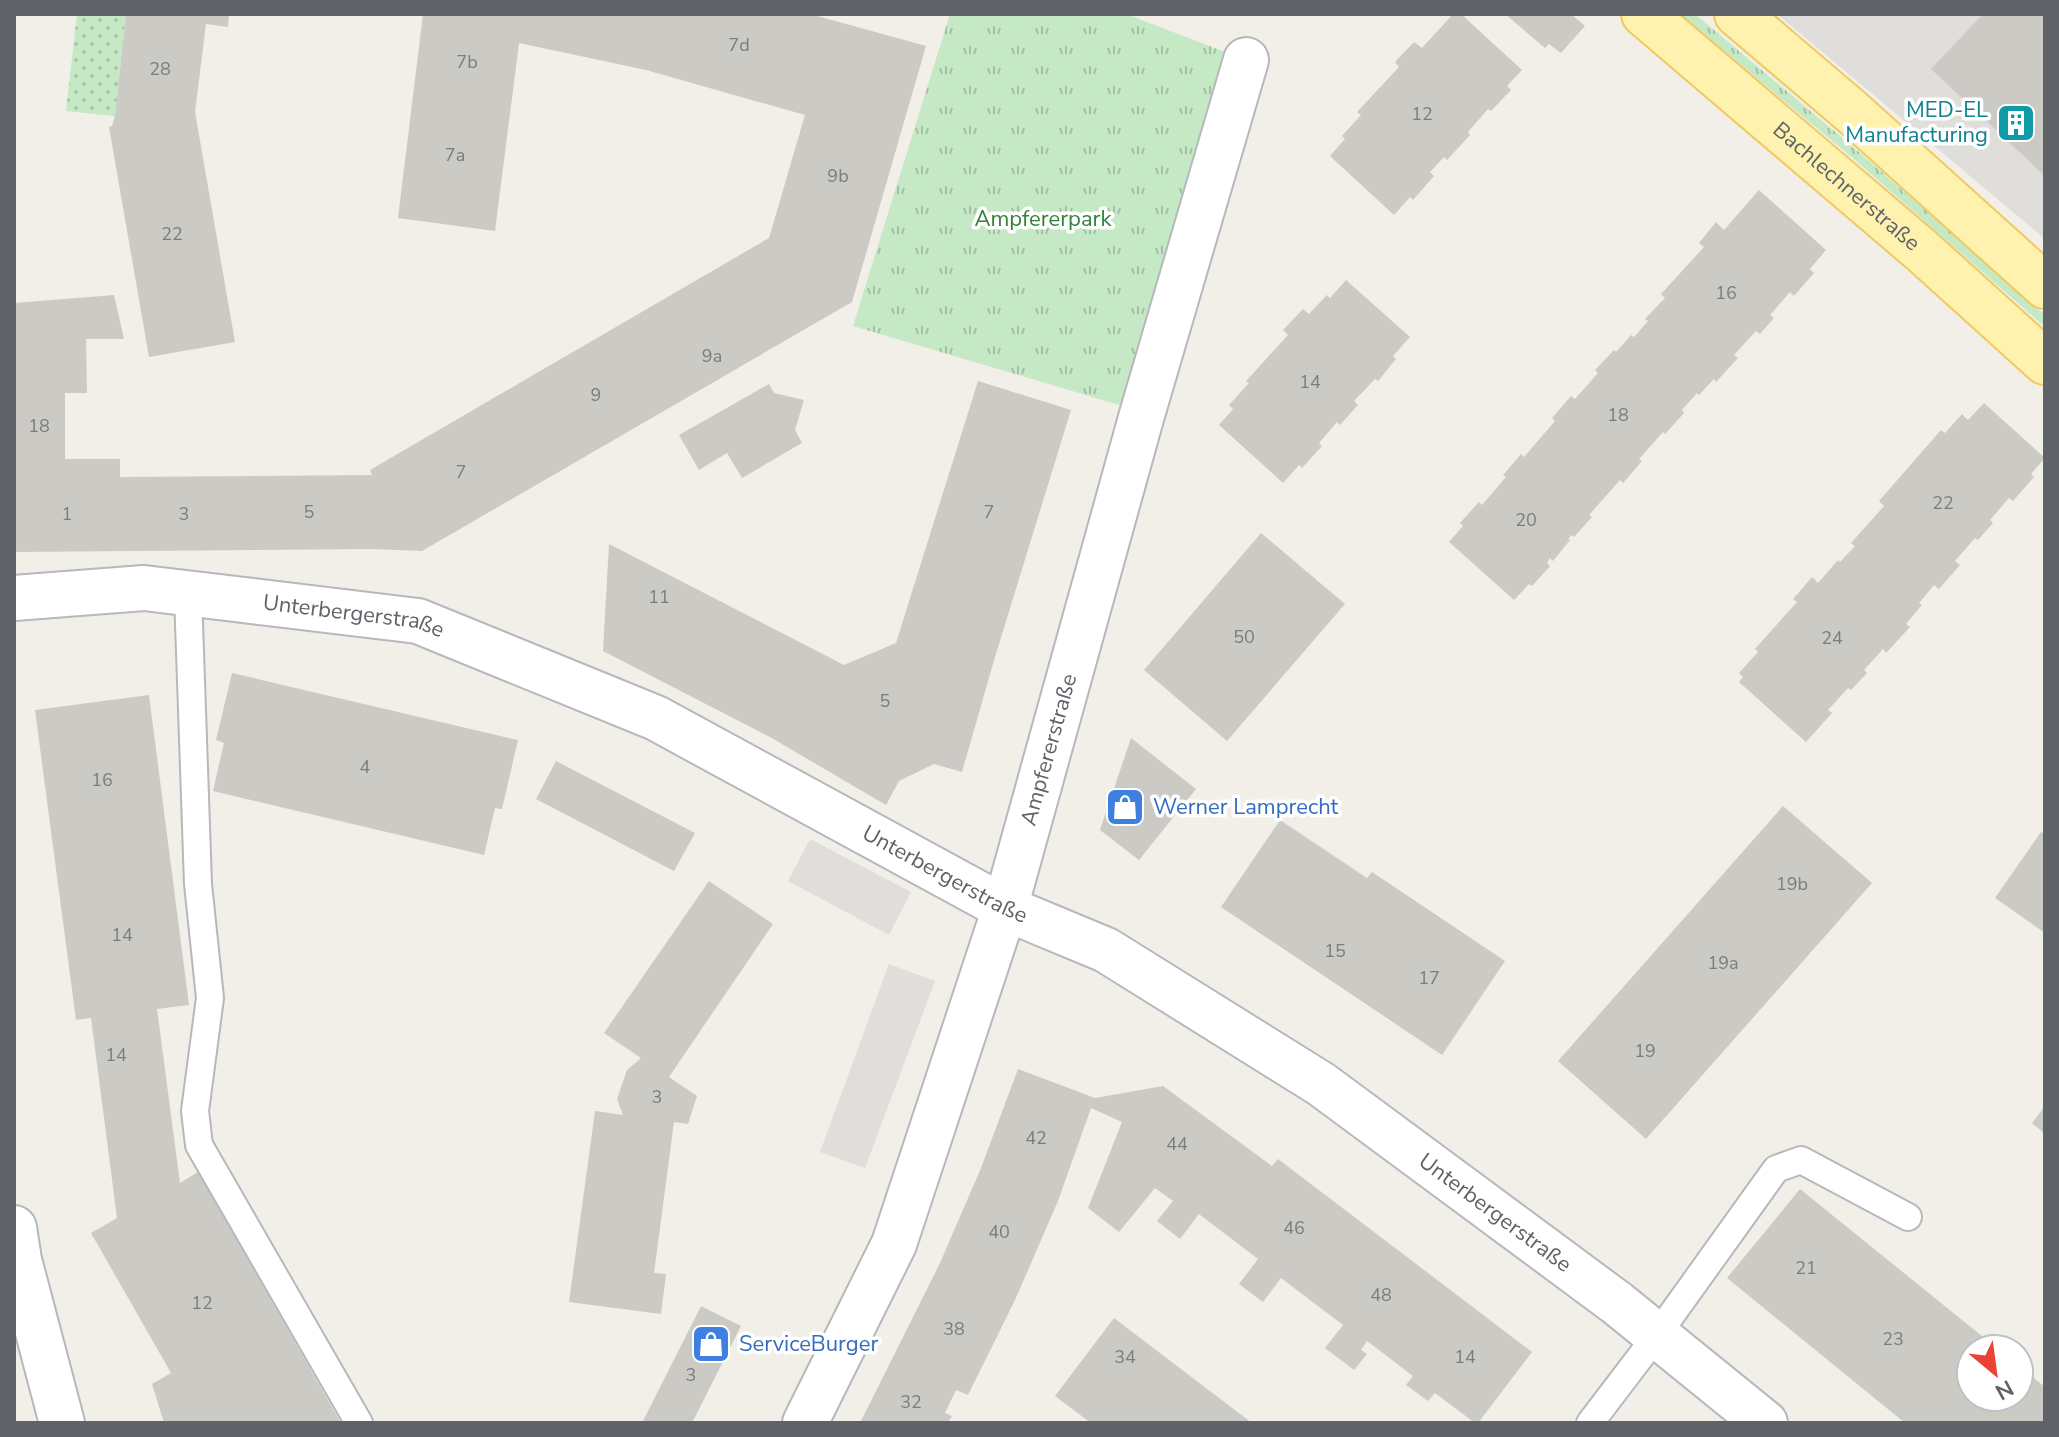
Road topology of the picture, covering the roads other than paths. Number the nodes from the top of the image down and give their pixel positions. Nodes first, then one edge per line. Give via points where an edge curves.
1 (1644, 14) edge
2 (1737, 14) edge
3 (1246, 60) dead end
4 (2045, 286) edge
5 (2045, 362) edge
6 (188, 594) junction
7 (14, 598) edge
8 (1005, 908) junction
9 (1908, 1217) dead end
10 (14, 1228) edge
11 (1657, 1335) junction
12 (62, 1423) edge
13 (359, 1423) edge
14 (805, 1423) edge
15 (1590, 1423) edge
16 (1765, 1423) edge

1 - 5 main road, Bachlechnerstraße
2 - 4 main road
3 - 8 street, Ampfererstraße
6 - 7 street, Unterbergerstraße via 144,588
6 - 8 street, Unterbergerstraße via 418,621 656,718
6 - 13 lane via 198,884 210,998 195,1111 199,1145
8 - 11 street, Unterbergerstraße via 1106,950 1321,1084
8 - 14 street, Ampfererstraße via 894,1244
9 - 11 lane via 1801,1160 1776,1169
10 - 12 street
11 - 15 lane
11 - 16 street, Unterbergerstraße

